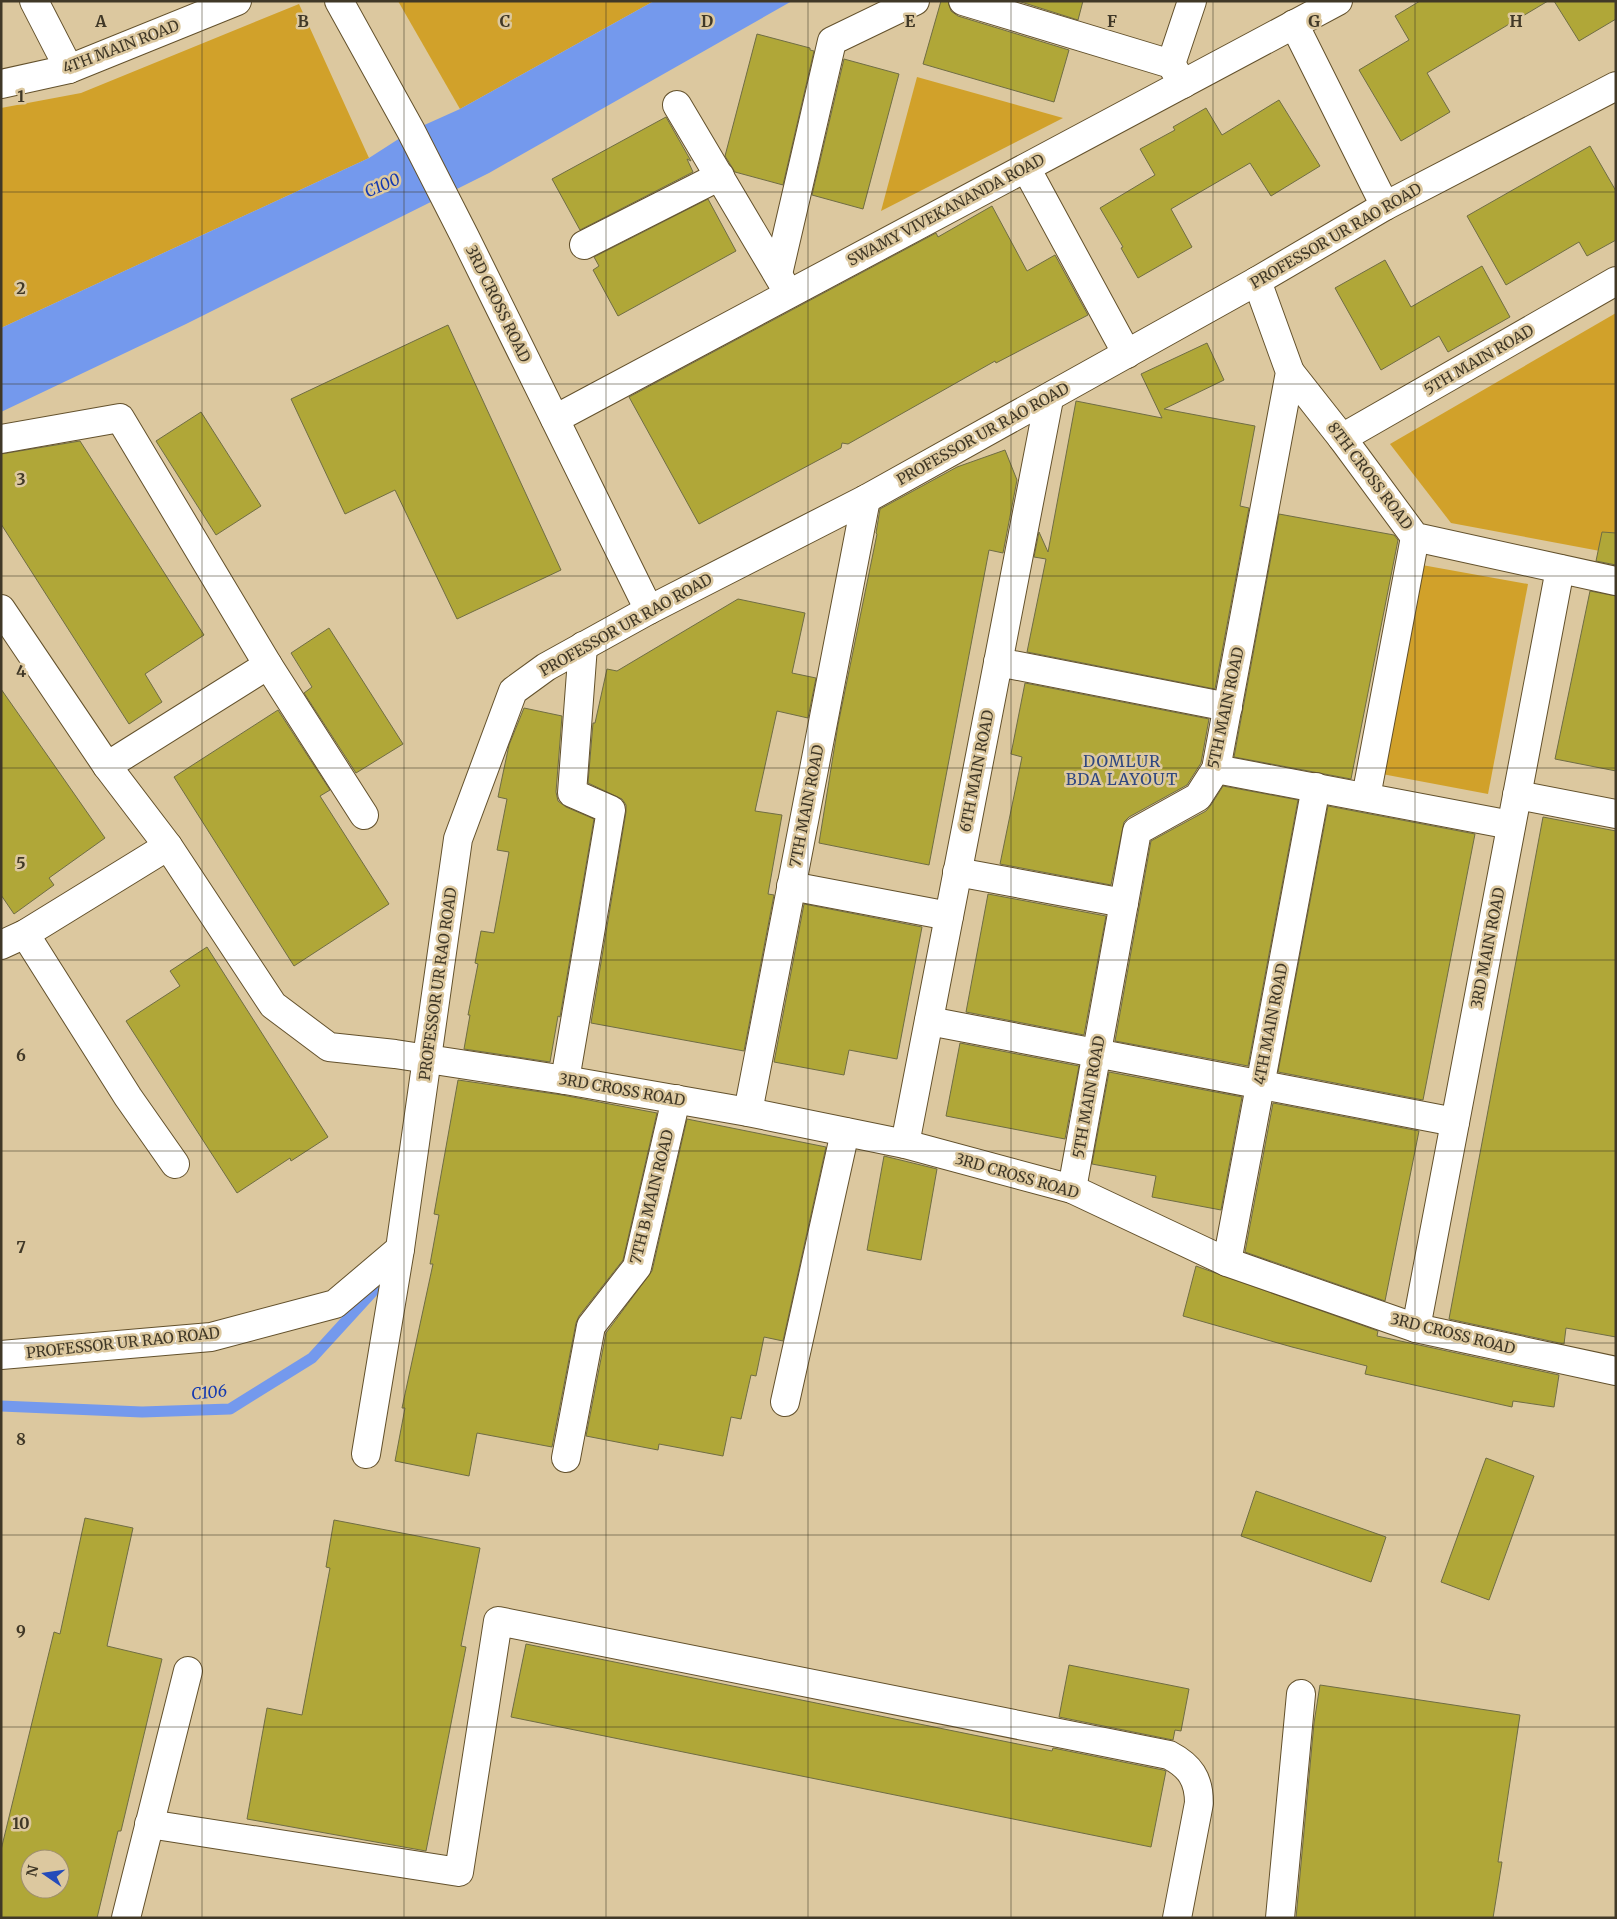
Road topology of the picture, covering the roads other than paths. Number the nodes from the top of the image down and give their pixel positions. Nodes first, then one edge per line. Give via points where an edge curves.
1 (34, 1) edge
2 (237, 1) edge
3 (340, 1) edge
4 (915, 1) edge
5 (964, 1) edge
6 (1192, 1) edge
7 (1338, 1) edge
8 (1294, 24) junction
9 (69, 69) junction
10 (1177, 74) junction
11 (1, 84) edge
12 (1616, 86) edge
13 (677, 105) dead end
14 (1026, 168) junction
15 (720, 176) junction
16 (1385, 206) junction
17 (584, 245) dead end
18 (1257, 281) junction
19 (1616, 281) edge
20 (784, 284) junction
21 (1127, 354) junction
22 (1290, 372) junction
23 (1049, 399) junction
24 (555, 419) junction
25 (1342, 438) junction
26 (1, 439) edge
27 (866, 499) junction
28 (1416, 537) junction
29 (1560, 569) junction
30 (1616, 581) edge
31 (1, 609) edge
32 (649, 610) junction
33 (584, 646) junction
34 (998, 662) junction
35 (268, 665) junction
36 (1228, 707) junction
37 (108, 766) junction
38 (1216, 769) junction
39 (1316, 788) junction
40 (1517, 795) junction
41 (1366, 796) junction
42 (1616, 814) edge
43 (364, 815) dead end
44 (1512, 824) junction
45 (168, 846) junction
46 (957, 872) junction
47 (791, 886) junction
48 (1124, 903) junction
49 (949, 916) junction
50 (13, 939) edge
51 (929, 1021) junction
52 (1096, 1054) junction
53 (428, 1059) junction
54 (566, 1080) junction
55 (1260, 1085) junction
56 (676, 1099) junction
57 (748, 1112) junction
58 (1455, 1122) junction
59 (845, 1132) junction
60 (905, 1144) junction
61 (175, 1164) dead end
62 (1072, 1189) junction
63 (400, 1249) junction
64 (1226, 1262) junction
65 (1416, 1328) junction
66 (1, 1355) edge
67 (1616, 1371) edge
68 (785, 1402) dead end
69 (366, 1454) dead end
70 (566, 1458) dead end
71 (188, 1671) dead end
72 (1301, 1694) dead end
73 (149, 1824) junction
74 (126, 1918) edge
75 (1178, 1918) edge
76 (1280, 1918) edge

1 - 9 street
2 - 9 street, 4TH MAIN ROAD
3 - 24 street, 3RD CROSS ROAD via 403,116
4 - 20 street via 832,41
5 - 10 street
6 - 10 street
7 - 8 street, SWAMY VIVEKANANDA ROAD
8 - 10 street, SWAMY VIVEKANANDA ROAD
8 - 16 street
9 - 11 street, 4TH MAIN ROAD
10 - 14 street, SWAMY VIVEKANANDA ROAD
12 - 16 street, PROFESSOR UR RAO ROAD
13 - 15 street
14 - 20 street, SWAMY VIVEKANANDA ROAD
14 - 21 street
15 - 17 street
15 - 20 street
16 - 18 street, PROFESSOR UR RAO ROAD
18 - 21 street, PROFESSOR UR RAO ROAD
18 - 22 street
19 - 25 street, 5TH MAIN ROAD
20 - 24 street, SWAMY VIVEKANANDA ROAD
21 - 23 street, PROFESSOR UR RAO ROAD
22 - 25 street, 8TH CROSS ROAD
22 - 36 street, 5TH MAIN ROAD
23 - 27 street, PROFESSOR UR RAO ROAD
23 - 34 street, 6TH MAIN ROAD
24 - 32 street, 3RD CROSS ROAD
25 - 28 street, 8TH CROSS ROAD
26 - 35 street via 120,418
27 - 32 street, PROFESSOR UR RAO ROAD
27 - 47 street, 7TH MAIN ROAD
28 - 29 street, 8TH CROSS ROAD
28 - 41 street
29 - 30 street, 8TH CROSS ROAD
29 - 40 street, 3RD MAIN ROAD
31 - 37 street, 3RD CROSS ROAD
32 - 33 street, PROFESSOR UR RAO ROAD
33 - 53 street, PROFESSOR UR RAO ROAD via 546,666 513,692 458,839
33 - 54 street via 572,793 611,810
34 - 36 street
34 - 46 street, 6TH MAIN ROAD
35 - 37 street
35 - 43 street
36 - 38 street, 5TH MAIN ROAD
37 - 45 street, 3RD CROSS ROAD
38 - 39 street
38 - 48 street, 5TH MAIN ROAD via 1198,797 1137,830
39 - 41 street
39 - 55 street, 4TH MAIN ROAD
40 - 42 street
40 - 44 street, 3RD MAIN ROAD
41 - 44 street
44 - 58 street, 3RD MAIN ROAD
45 - 50 street
45 - 53 street, 3RD CROSS ROAD via 273,1005 329,1047
46 - 48 street
46 - 49 street, 6TH MAIN ROAD
47 - 49 street
47 - 57 street, 7TH MAIN ROAD
48 - 52 street, 5TH MAIN ROAD
49 - 51 street, 6TH MAIN ROAD
50 - 61 street
51 - 52 street
51 - 60 street, 6TH MAIN ROAD
52 - 55 street
52 - 62 street, 5TH MAIN ROAD
53 - 54 street, 3RD CROSS ROAD
53 - 63 street, PROFESSOR UR RAO ROAD
54 - 56 street, 3RD CROSS ROAD
55 - 58 street
55 - 64 street, 4TH MAIN ROAD
56 - 57 street, 3RD CROSS ROAD
56 - 70 street, 7TH B MAIN ROAD via 637,1267 591,1326
57 - 59 street, 3RD CROSS ROAD
58 - 65 street, 3RD MAIN ROAD
59 - 60 street, 3RD CROSS ROAD
59 - 68 street
60 - 62 street, 3RD CROSS ROAD
62 - 64 street, 3RD CROSS ROAD
63 - 66 street, PROFESSOR UR RAO ROAD via 335,1304 230,1332 211,1337
63 - 69 street
64 - 65 street, 3RD CROSS ROAD
65 - 67 street, 3RD CROSS ROAD
71 - 73 street
72 - 76 street
73 - 74 street
73 - 75 street via 459,1872 498,1621 1169,1755 1192,1771 1199,1792

